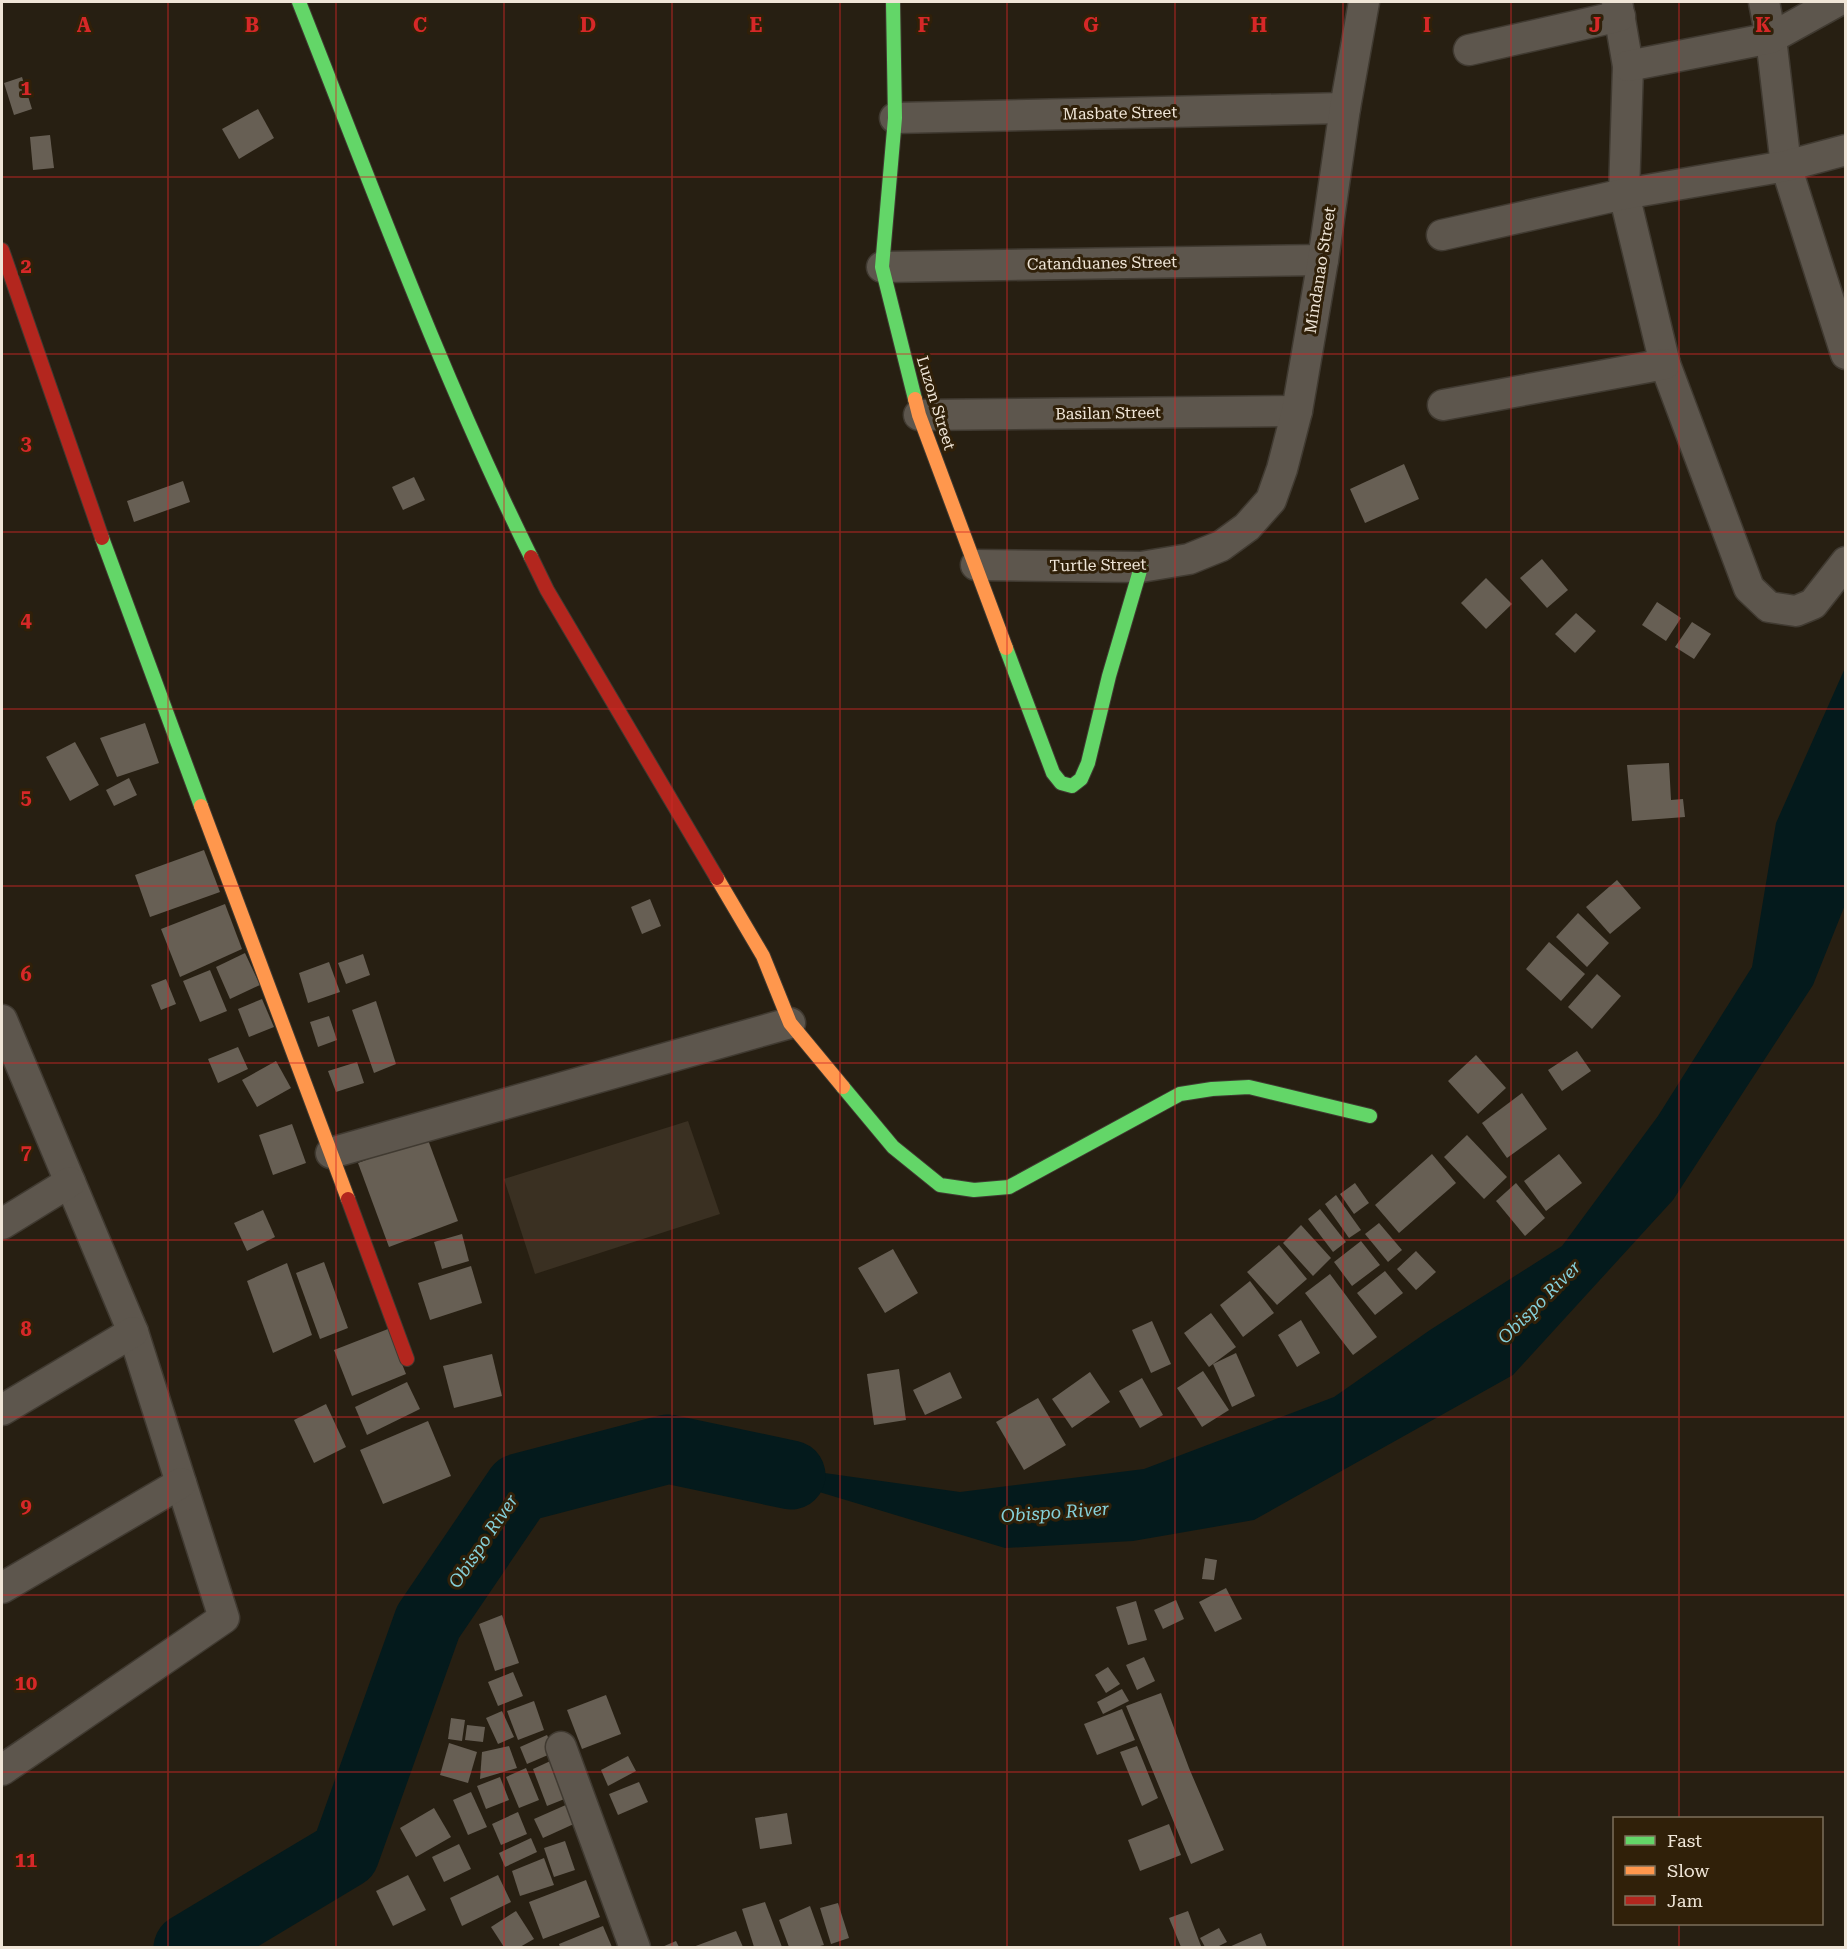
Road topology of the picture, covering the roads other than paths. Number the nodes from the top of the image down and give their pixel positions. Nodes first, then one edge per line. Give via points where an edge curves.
1 (299, 2) edge
2 (893, 2) edge
3 (1364, 2) edge
4 (1764, 2) edge
5 (1836, 2) edge
6 (1618, 9) edge
7 (1771, 38) junction
8 (1469, 50) dead end
9 (1628, 66) junction
10 (1345, 108) junction
11 (895, 118) junction
12 (1845, 150) edge
13 (1786, 166) junction
14 (1624, 194) junction
15 (1442, 235) dead end
16 (2, 250) edge
17 (1323, 260) junction
18 (882, 267) junction
19 (1845, 354) edge
20 (1665, 364) junction
21 (1443, 405) dead end
22 (1297, 411) junction
23 (919, 415) junction
24 (1247, 527) joint
25 (1845, 562) edge
26 (976, 565) junction
27 (1141, 567) junction
28 (790, 1023) junction
29 (4, 1034) edge
30 (1370, 1116) dead end
31 (331, 1153) junction
32 (70, 1182) junction
33 (2, 1224) edge
34 (133, 1332) junction
35 (407, 1359) dead end
36 (2, 1410) edge
37 (181, 1483) junction
38 (2, 1588) edge
39 (561, 1747) dead end
40 (2, 1770) edge
41 (635, 1947) edge

1 - 28 street via 440,359 495,485 547,590 763,956
2 - 11 street, Luzon Street
3 - 10 street, Mindanao Street
4 - 7 street
5 - 7 street
6 - 8 street
6 - 9 street
7 - 9 street
7 - 13 street
9 - 14 street
10 - 11 street, Masbate Street
10 - 17 street, Mindanao Street
11 - 18 street, Luzon Street
12 - 13 street
13 - 14 street
13 - 19 street
14 - 15 street
14 - 20 street
16 - 31 street via 106,550
17 - 18 street, Catanduanes Street
17 - 22 street, Mindanao Street
18 - 23 street, Luzon Street
20 - 21 street
20 - 25 street via 1749,588 1769,607 1796,611 1813,604
22 - 23 street, Basilan Street
22 - 24 street, Mindanao Street via 1271,500
23 - 26 street, Luzon Street
24 - 27 street, Turtle Street via 1221,546 1189,559
26 - 27 street, Turtle Street
26 - 27 street, Luzon Street via 1053,773 1061,783 1072,786 1082,779 1088,763
28 - 30 street via 893,1148 940,1185 974,1190 1009,1187 1180,1094 1249,1087
28 - 31 street
29 - 32 street
31 - 35 street
32 - 33 street
32 - 34 street
34 - 36 street
34 - 37 street
37 - 38 street
37 - 40 street via 225,1618
39 - 41 street

